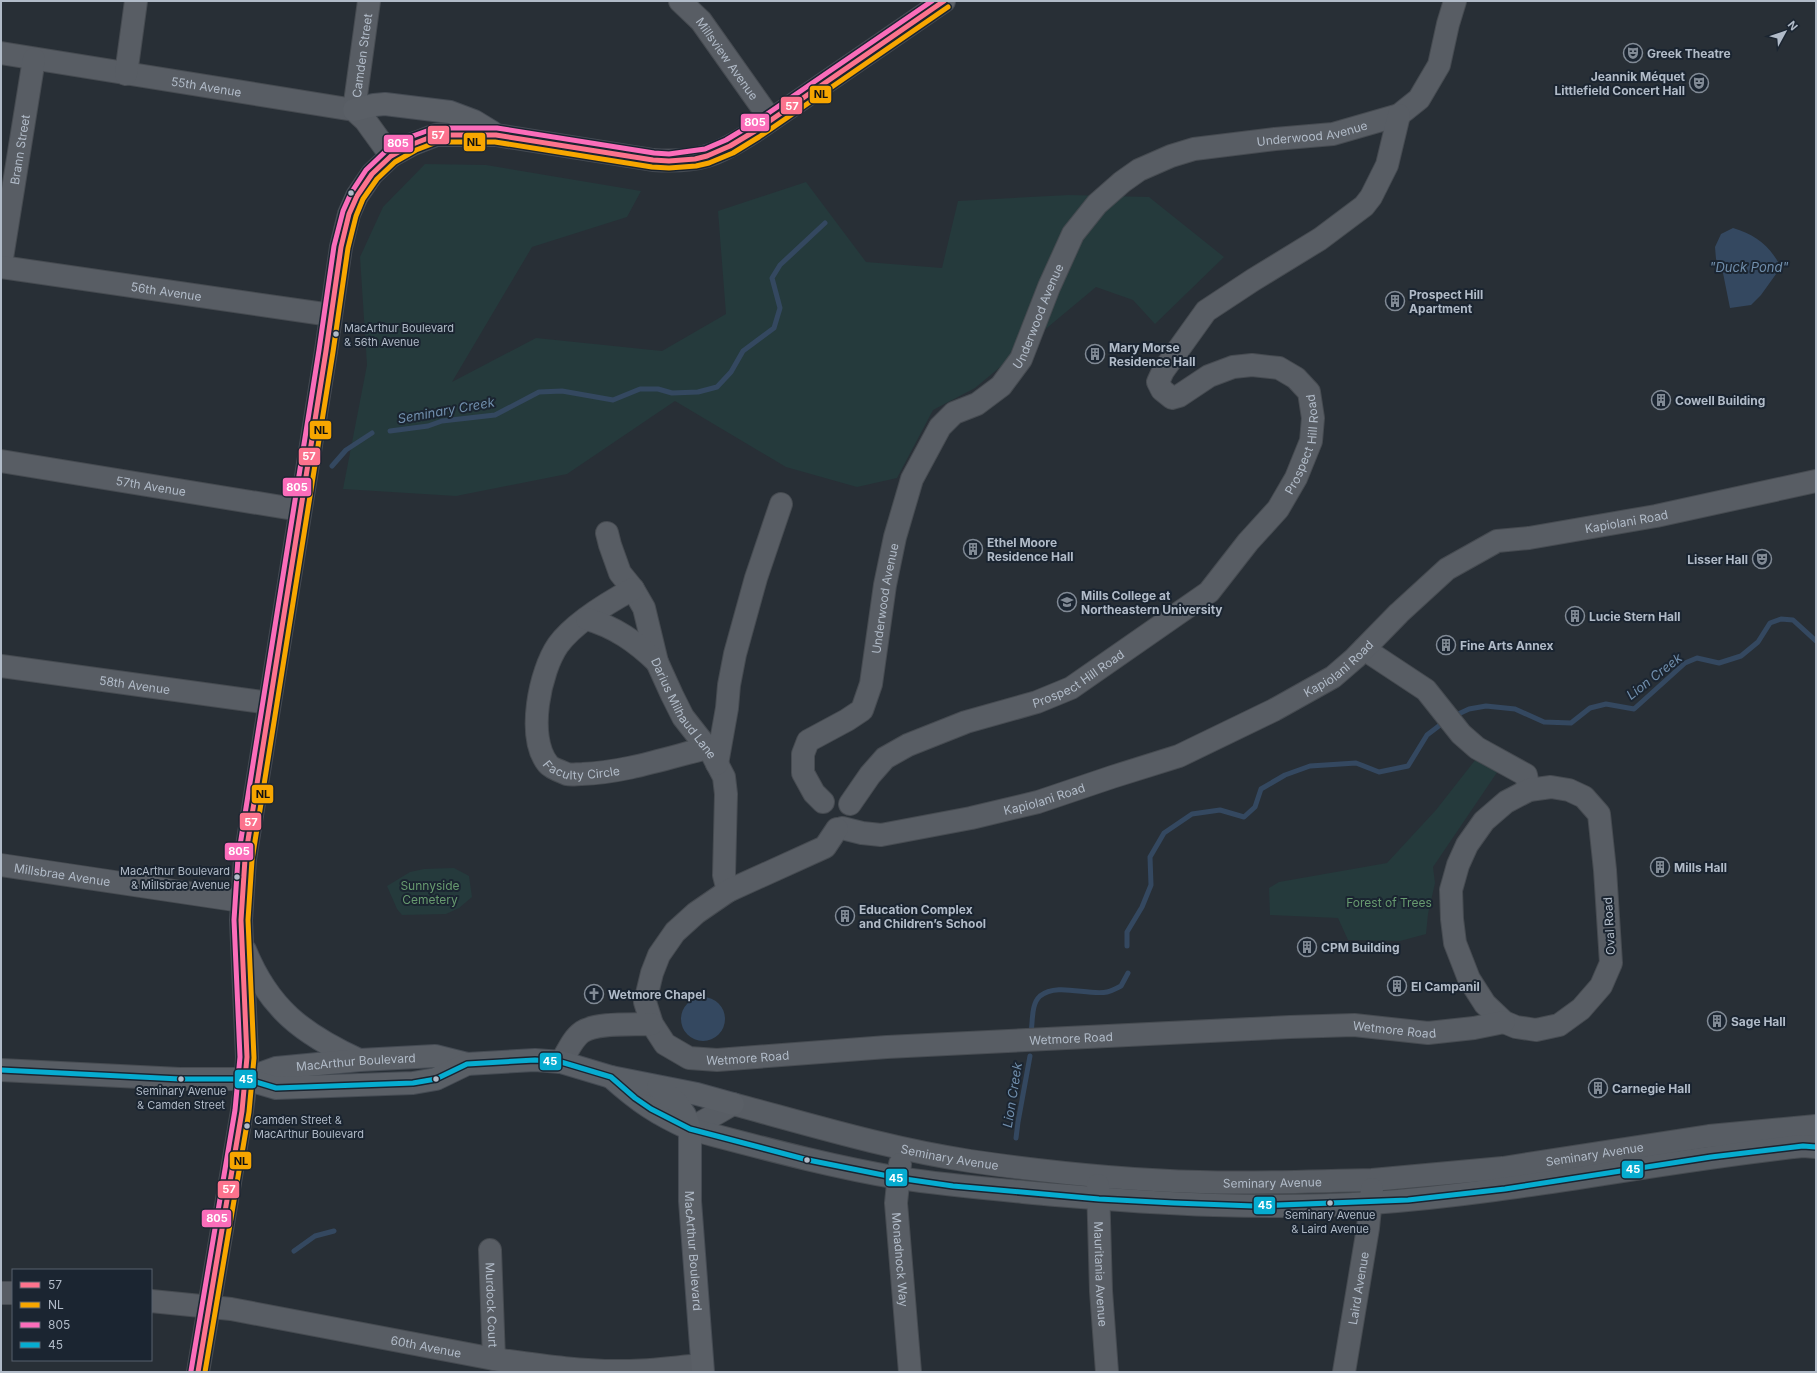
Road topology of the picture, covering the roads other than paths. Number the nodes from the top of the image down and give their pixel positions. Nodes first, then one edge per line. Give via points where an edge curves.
1 (136, 1) edge
2 (369, 1) edge
3 (680, 1) edge
4 (944, 1) edge
5 (1455, 1) edge
6 (1, 53) edge
7 (34, 59) junction
8 (126, 74) junction
9 (354, 110) junction
10 (1399, 115) junction
11 (771, 120) junction
12 (496, 134) junction
13 (392, 156) junction
14 (1, 266) edge
15 (331, 315) junction
16 (1, 461) edge
17 (1816, 481) edge
18 (781, 504) dead end
19 (300, 510) junction
20 (608, 533) dead end
21 (633, 589) junction
22 (587, 619) junction
23 (1364, 649) junction
24 (657, 662) junction
25 (1, 666) edge
26 (269, 703) junction
27 (712, 756) junction
28 (1529, 790) junction
29 (822, 802) junction
30 (850, 804) junction
31 (840, 829) junction
32 (1, 865) edge
33 (728, 891) junction
34 (242, 901) junction
35 (242, 941) junction
36 (1504, 1022) junction
37 (652, 1024) junction
38 (360, 1060) junction
39 (561, 1062) junction
40 (467, 1064) junction
41 (1, 1070) edge
42 (610, 1077) junction
43 (246, 1079) junction
44 (658, 1087) junction
45 (733, 1104) junction
46 (1816, 1126) edge
47 (690, 1129) junction
48 (1816, 1147) edge
49 (902, 1148) junction
50 (1098, 1176) junction
51 (898, 1178) junction
52 (1372, 1180) junction
53 (1099, 1199) junction
54 (1371, 1203) junction
55 (490, 1250) dead end
56 (1, 1293) edge
57 (12, 1293) edge
58 (152, 1301) edge
59 (208, 1306) junction
60 (494, 1359) junction
61 (702, 1368) edge
62 (198, 1372) edge
63 (910, 1372) edge
64 (1107, 1372) edge
65 (1344, 1372) edge

1 - 8 street
2 - 9 street, Camden Street
3 - 11 street, Millsview Avenue via 705,26
4 - 11 main road
5 - 10 street, Underwood Avenue via 1439,65 1419,99
6 - 7 street, 55th Avenue
7 - 8 street, 55th Avenue
7 - 14 street, Brann Street
8 - 9 street, 55th Avenue
9 - 12 main road via 385,104 450,112 474,121
9 - 13 street via 365,120
10 - 29 street, Underwood Avenue via 1333,134 1194,149 1139,170 1097,204 1074,234 1048,287 1021,359 1001,386 977,404 954,413 940,427 912,480 895,536 885,585 871,684 862,710 808,741 803,754 803,773
10 - 30 street, Prospect Hill Road via 1387,164 1364,206 1320,239 1206,311 1163,371 1158,382 1162,390 1172,398 1209,376 1233,368 1252,365 1279,368 1296,378 1309,392 1313,418 1311,441 1296,478 1281,503 1209,592 1071,688 1037,702 966,722 908,745 885,758
11 - 12 main road via 729,148 711,156 678,161 628,156
12 - 13 main road via 436,135
13 - 15 main road via 372,174 348,214
14 - 15 street, 56th Avenue
15 - 19 main road
16 - 19 street, 57th Avenue
17 - 23 street, Kapiolani Road via 1656,516 1529,538 1497,541 1447,569
18 - 27 street via 756,578 735,654
19 - 26 main road
20 - 21 street, Darius Milhaud Lane via 620,573
21 - 22 street, Faculty Circle
21 - 24 street, Darius Milhaud Lane via 644,608
22 - 24 street via 604,624 622,634
22 - 27 street, Faculty Circle via 558,645 543,675 539,696 538,745 548,764 568,774 586,774
23 - 28 street via 1426,690 1461,734 1477,748 1526,775
23 - 31 street, Kapiolani Road via 1333,677 1255,720 1178,756 1038,802 971,818 881,835
24 - 27 street, Darius Milhaud Lane via 683,717
25 - 26 street, 58th Avenue
26 - 34 main road via 245,859
27 - 33 street, Darius Milhaud Lane via 724,777 724,875
28 - 36 street, Oval Road via 1506,802 1484,821 1467,845 1451,890 1455,943 1469,979 1485,1004
28 - 36 street, Oval Road via 1551,787 1569,790 1584,796 1599,814 1611,963 1601,986 1582,1008 1558,1025 1536,1030
29 - 30 street via 837,796
29 - 31 street via 820,818 826,826
30 - 31 street via 851,818
31 - 33 street via 824,847
32 - 34 street, Millsbrae Avenue
33 - 37 street via 696,913 675,932 659,954 645,1002
34 - 35 main road
35 - 38 main road via 251,965 286,1016 320,1040
35 - 43 main road
36 - 37 street, Wetmore Road via 1428,1033 1354,1025 1290,1027 887,1047 717,1060 689,1058 665,1044
37 - 39 street via 592,1027 581,1032
38 - 40 main road, MacArthur Boulevard via 435,1056
38 - 43 main road, MacArthur Boulevard via 276,1068
39 - 40 main road, MacArthur Boulevard via 535,1060
39 - 42 main road, MacArthur Boulevard
40 - 43 main road, MacArthur Boulevard via 436,1079 400,1084 276,1088
41 - 43 street via 180,1079
42 - 44 main road, MacArthur Boulevard
42 - 47 main road, MacArthur Boulevard via 650,1109
43 - 59 street
44 - 45 main road, MacArthur Boulevard
44 - 47 main road, MacArthur Boulevard via 677,1103 686,1116
45 - 47 street
45 - 49 street, Seminary Avenue
46 - 52 street, Seminary Avenue via 1709,1136 1503,1168
47 - 51 street, Seminary Avenue via 808,1160
47 - 61 main road, MacArthur Boulevard via 690,1202
48 - 54 street, Seminary Avenue via 1803,1146 1711,1157 1505,1189
49 - 50 street, Seminary Avenue via 968,1160
49 - 51 street, Monadnock Way
50 - 52 street, Seminary Avenue via 1201,1182
50 - 53 street, Mauritania Avenue
51 - 53 street, Seminary Avenue via 953,1186
51 - 63 street, Monadnock Way via 896,1203
52 - 54 street, Laird Avenue
53 - 54 street, Seminary Avenue via 1254,1206
53 - 64 street, Mauritania Avenue via 1101,1291
54 - 65 street, Laird Avenue
55 - 60 street, Murdock Court
56 - 57 street
58 - 59 street, 60th Avenue
59 - 60 street, 60th Avenue
59 - 62 street
60 - 61 street, 60th Avenue via 585,1370 626,1372

